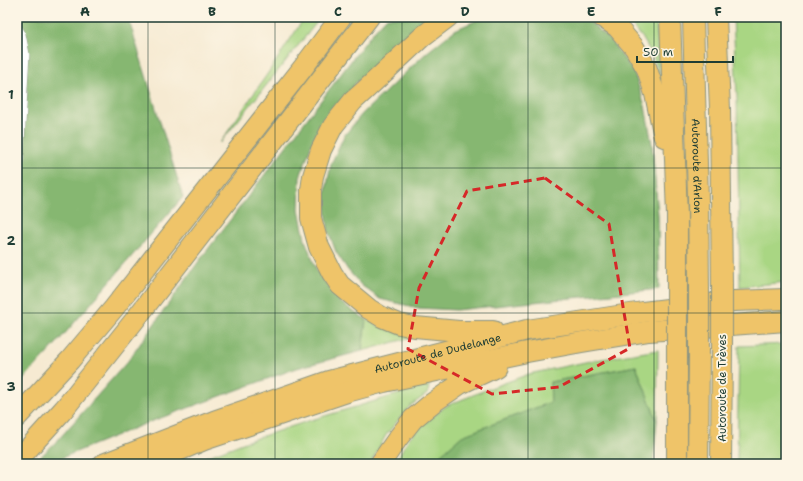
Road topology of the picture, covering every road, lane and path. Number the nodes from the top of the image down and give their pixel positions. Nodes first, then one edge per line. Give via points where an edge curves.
1 (341, 17) edge
2 (369, 17) edge
3 (448, 17) edge
4 (602, 17) edge
5 (670, 17) edge
6 (693, 17) edge
7 (716, 17) edge
8 (17, 29) edge
9 (17, 178) edge
10 (677, 216) junction
11 (786, 298) edge
12 (786, 321) edge
13 (527, 330) junction
14 (527, 352) junction
15 (17, 417) edge
16 (677, 436) junction
17 (17, 461) edge
18 (103, 464) edge
19 (146, 464) edge
20 (380, 464) edge
21 (672, 464) edge
22 (677, 464) edge
23 (698, 464) edge
24 (721, 464) edge

1 - 15 highway via 114,308
2 - 17 highway via 134,321 64,409
3 - 13 highway via 423,36 353,101 333,126 321,150 313,176 311,190 315,233 325,260 340,285 382,317 410,326 459,331
4 - 10 highway via 617,27 647,68 661,118
5 - 10 highway
6 - 23 highway, Autoroute d'Arlon, bridge via 699,288
7 - 24 highway, Autoroute de Trèves, bridge via 722,285
8 - 9 street via 24,54
10 - 16 highway, bridge
11 - 13 highway, Autoroute de Dudelange via 719,302
12 - 14 highway, Autoroute de Dudelange via 649,331
13 - 18 highway, Autoroute de Dudelange via 329,381 214,421
14 - 19 highway, Autoroute de Dudelange via 347,392 204,440
14 - 20 highway via 460,384 431,404 413,419
16 - 21 highway
16 - 22 highway

